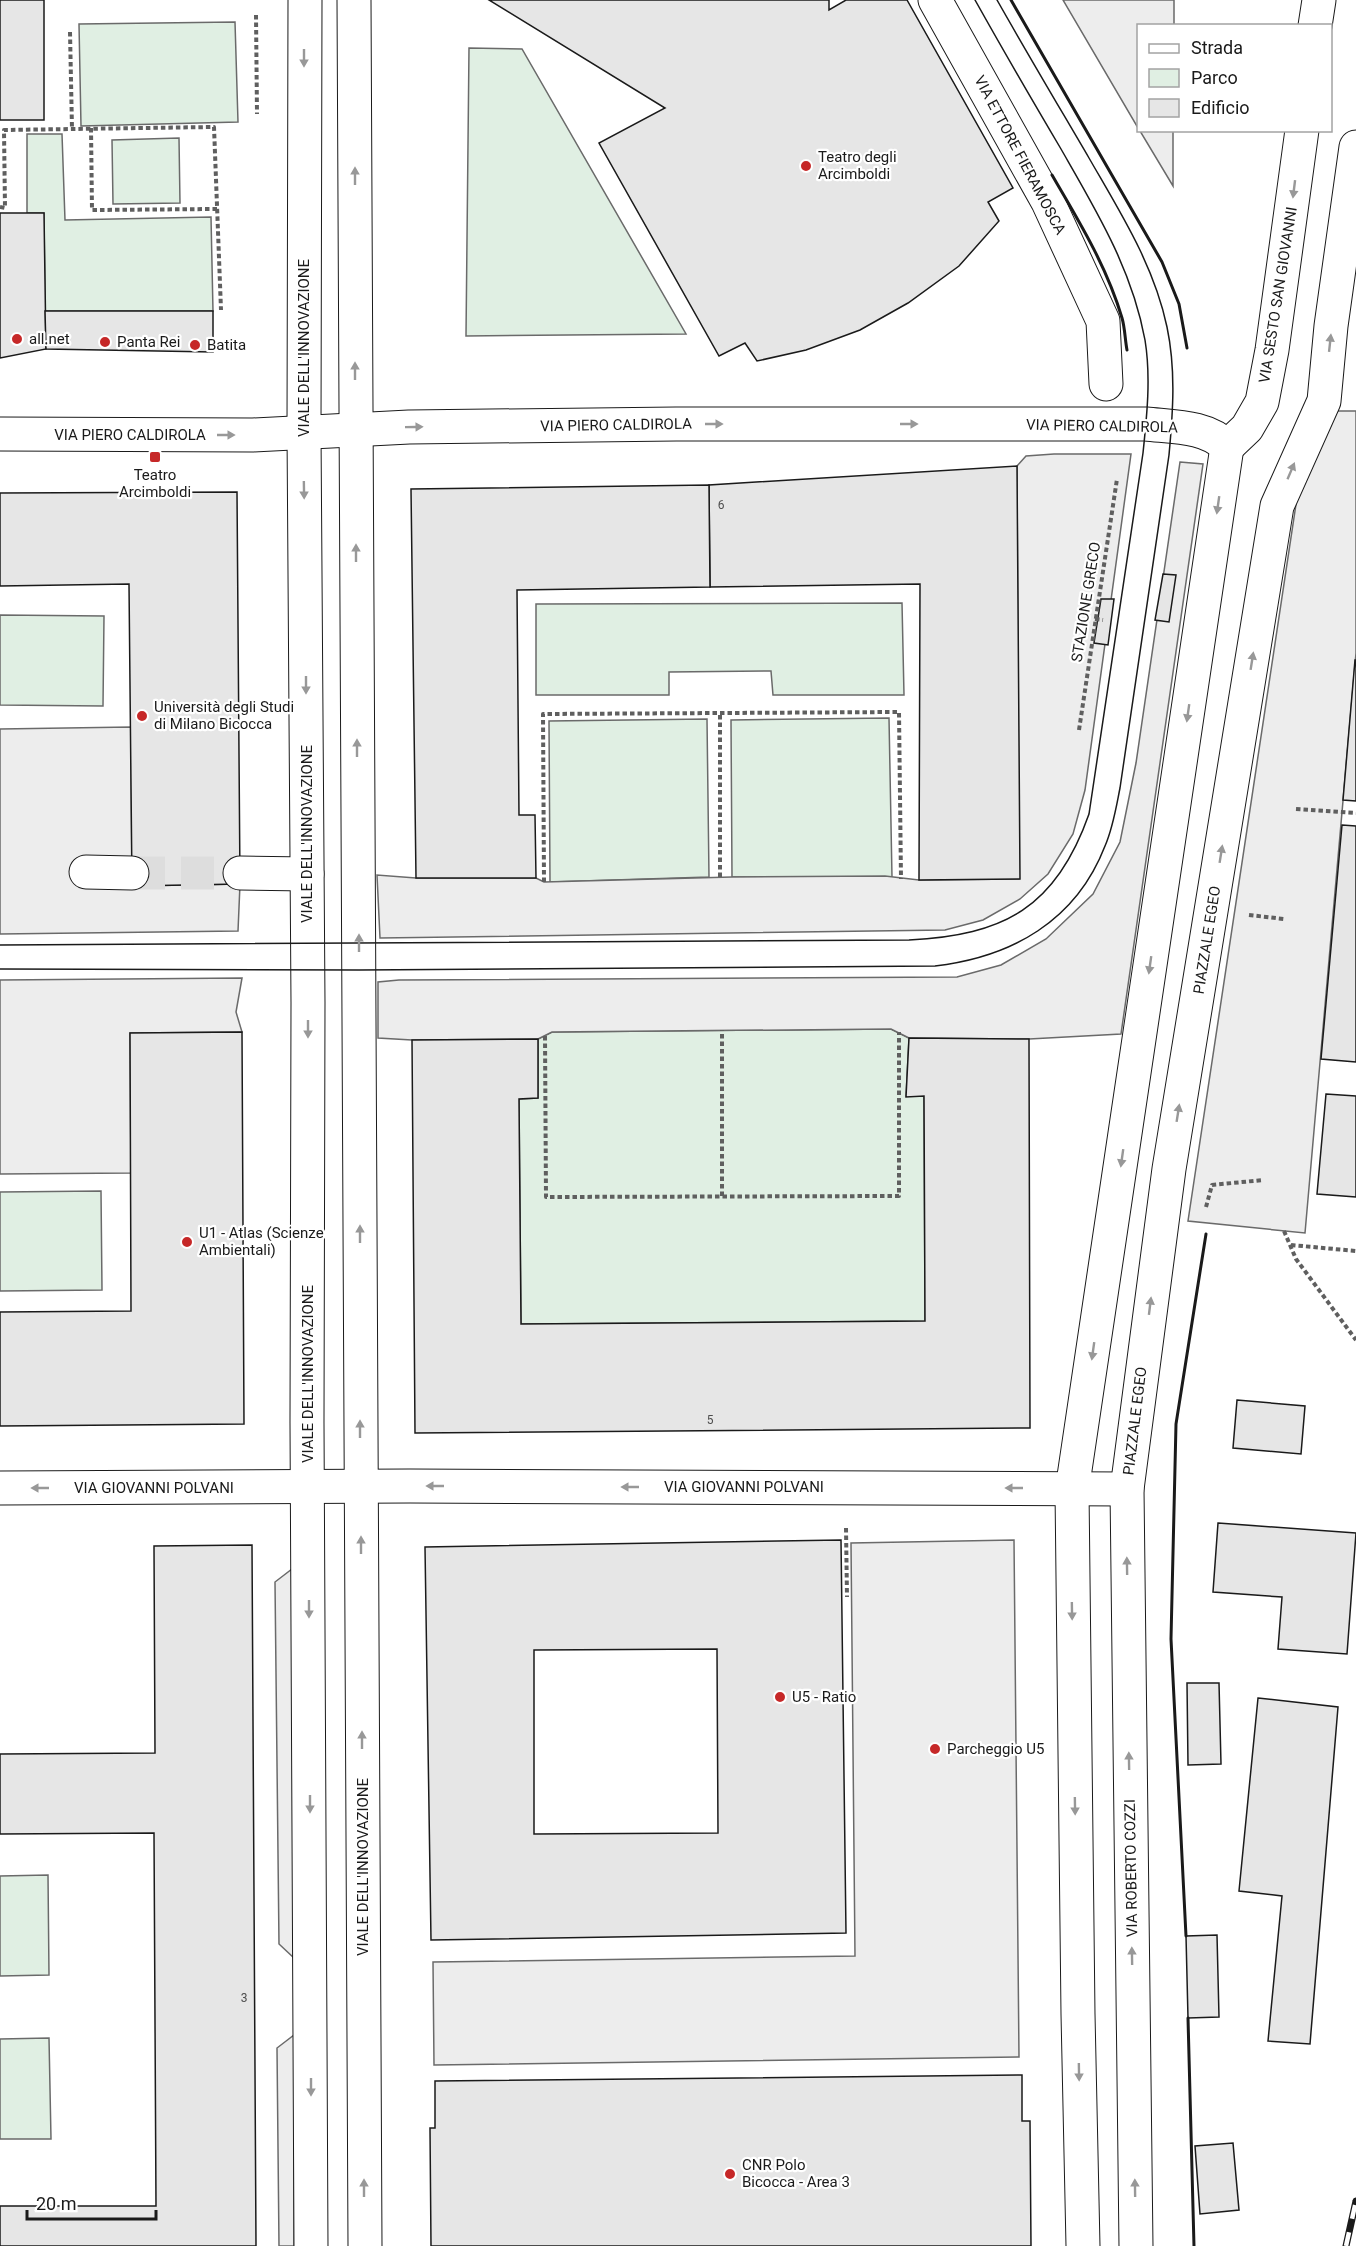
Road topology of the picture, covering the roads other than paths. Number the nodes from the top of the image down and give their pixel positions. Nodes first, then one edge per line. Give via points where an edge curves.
1 (305, 0) edge
2 (354, 0) edge
3 (935, 0) edge
4 (1319, 0) edge
5 (1315, 24) edge
6 (1302, 132) edge
7 (1356, 147) edge
8 (1106, 384) dead end
9 (355, 429) junction
10 (304, 431) junction
11 (0, 434) edge
12 (1227, 447) junction
13 (87, 872) dead end
14 (132, 873) tunnel mouth
15 (240, 873) tunnel mouth
16 (307, 874) junction
17 (0, 1488) edge
18 (309, 1488) junction
19 (361, 1488) junction
20 (1127, 1489) junction
21 (1072, 1490) junction
22 (311, 2246) edge
23 (365, 2246) edge
24 (1083, 2246) edge
25 (1136, 2246) edge

1 -> 10 street, VIALE DELL'INNOVAZIONE
9 -> 2 street, VIALE DELL'INNOVAZIONE
3 - 8 street, VIA ETTORE FIERAMOSCA via 1048,202 1103,321
4 - 5 street
6 -> 12 street, VIA SESTO SAN GIOVANNI via 1262,402 1247,428
20 -> 7 street, PIAZZALE EGEO via 1169,1169 1276,506 1324,401
9 - 10 street, VIA PIERO CALDIROLA
9 -> 12 street, VIA PIERO CALDIROLA via 1146,424 1193,429 1219,438
19 -> 9 street, VIALE DELL'INNOVAZIONE
11 -> 10 street, VIA PIERO CALDIROLA via 253,435
10 -> 16 street, VIALE DELL'INNOVAZIONE
12 -> 21 street
13 - 14 street
15 - 16 street
16 -> 18 street, VIALE DELL'INNOVAZIONE
18 -> 17 street, VIA GIOVANNI POLVANI
18 - 19 street
18 -> 22 street, VIALE DELL'INNOVAZIONE
21 -> 19 street, VIA GIOVANNI POLVANI
23 -> 19 street, VIALE DELL'INNOVAZIONE
20 - 21 street, VIA GIOVANNI POLVANI
25 -> 20 street, VIA ROBERTO COZZI
21 -> 24 street

